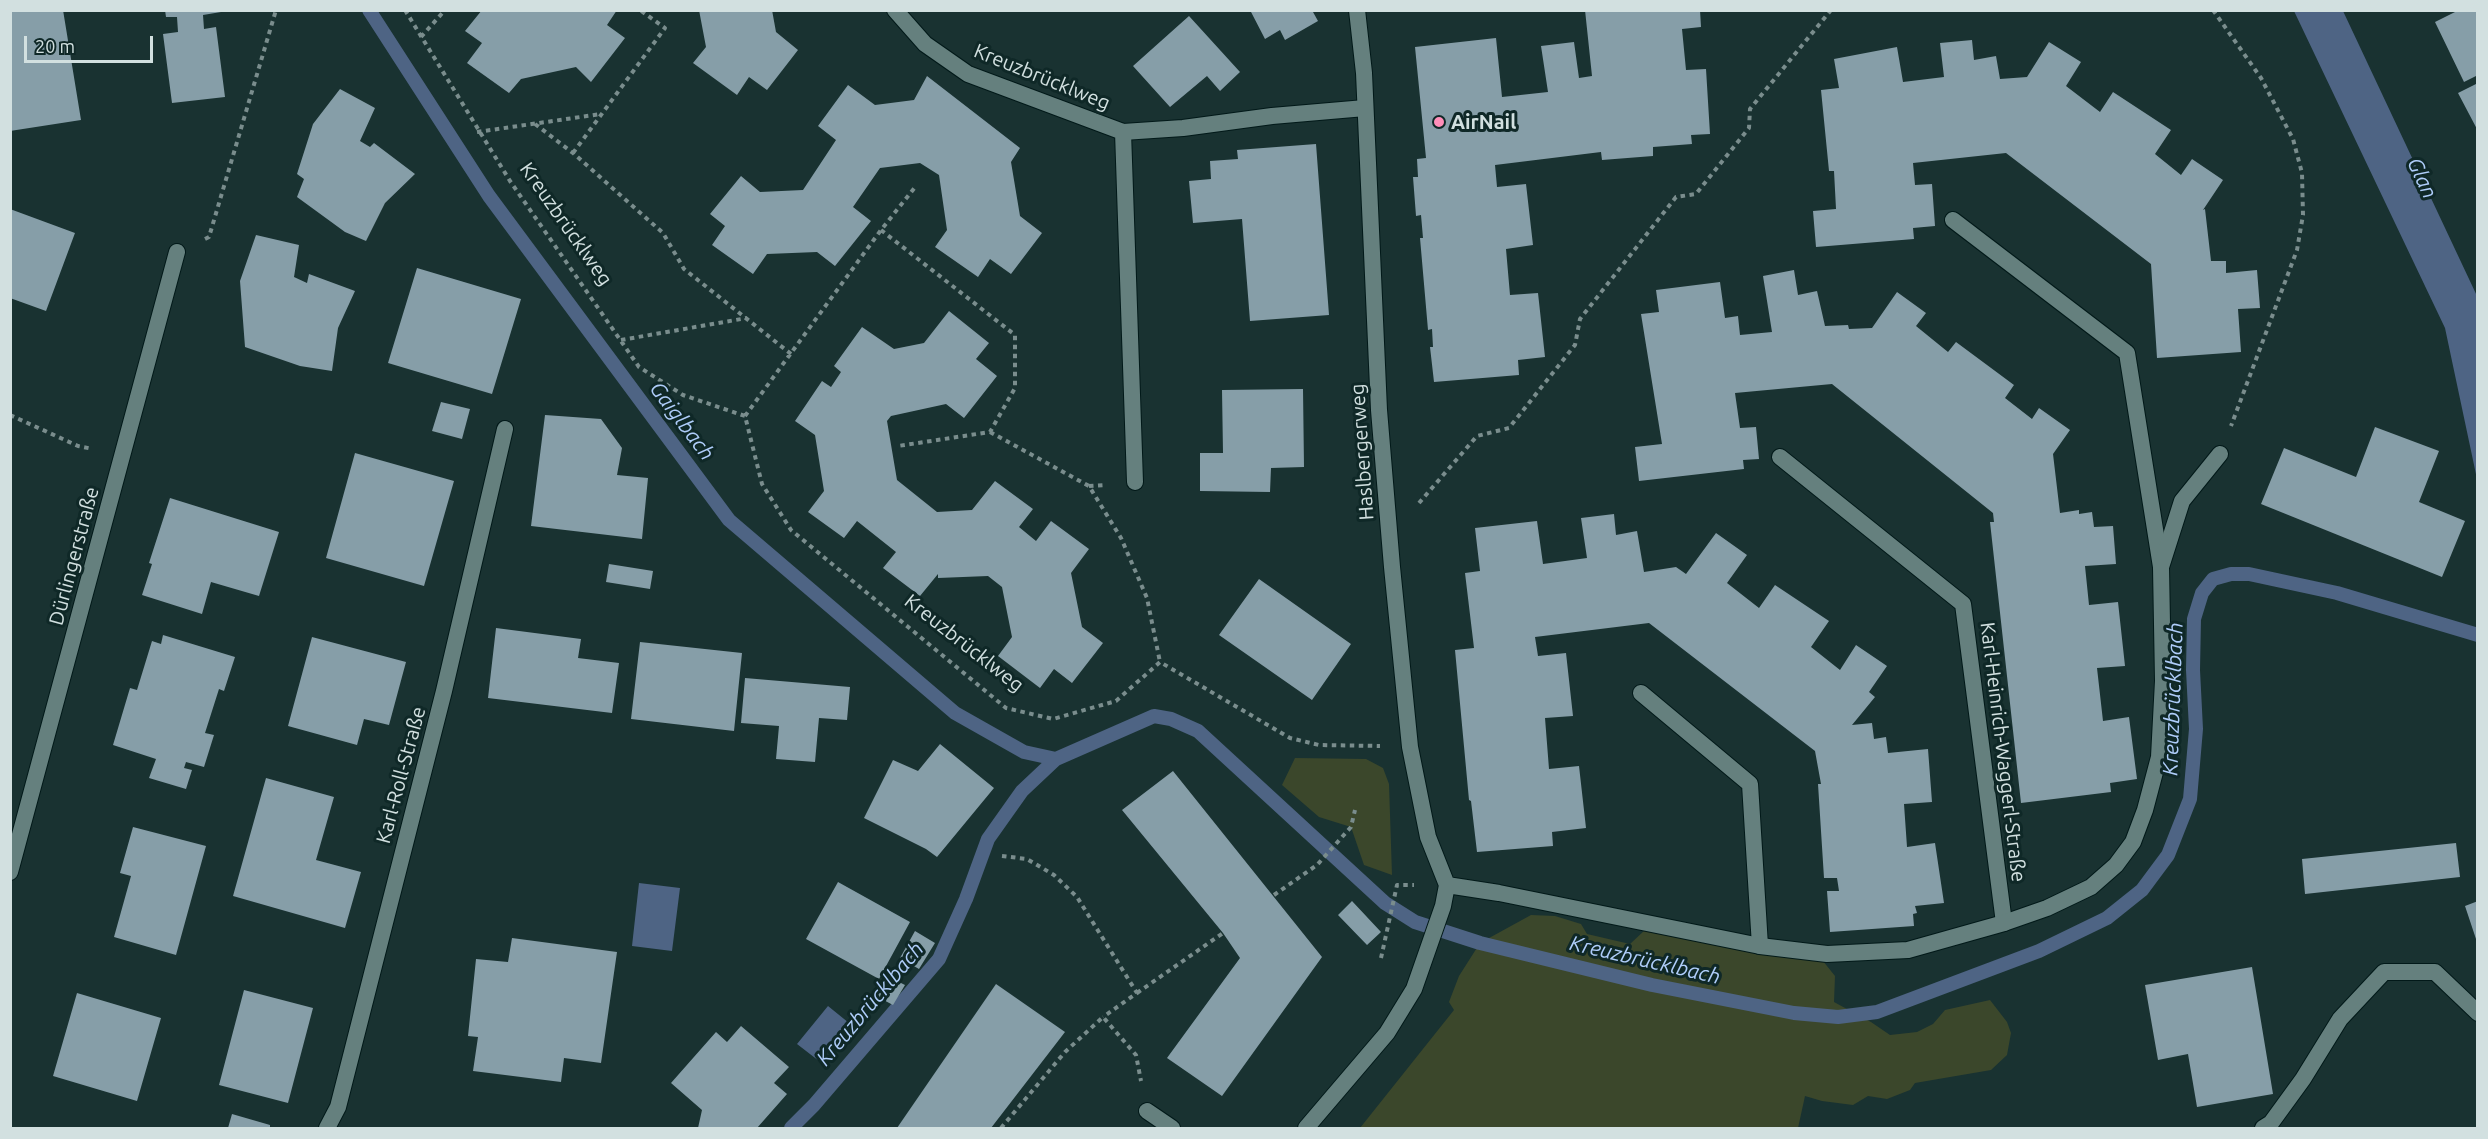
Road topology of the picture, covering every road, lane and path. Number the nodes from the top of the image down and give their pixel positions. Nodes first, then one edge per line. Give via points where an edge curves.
1 (276, 10) edge
2 (405, 10) edge
3 (445, 10) edge
4 (640, 10) edge
5 (895, 10) edge
6 (1357, 10) edge
7 (1831, 10) edge
8 (2213, 10) edge
9 (421, 37) junction
10 (1365, 108) junction
11 (602, 114) junction
12 (535, 124) junction
13 (477, 132) junction
14 (1123, 132) junction
15 (573, 153) junction
16 (916, 186) dead end
17 (1953, 220) dead end
18 (880, 230) junction
19 (177, 252) joint
20 (747, 318) junction
21 (621, 340) junction
22 (791, 354) junction
23 (10, 415) edge
24 (745, 416) junction
25 (505, 429) dead end
26 (990, 432) junction
27 (898, 446) dead end
28 (2220, 454) joint
29 (122, 456) junction
30 (1780, 457) dead end
31 (1135, 482) dead end
32 (1389, 538) junction
33 (2161, 567) junction
34 (1160, 662) junction
35 (1641, 693) dead end
36 (1410, 747) junction
37 (1355, 810) dead end
38 (1002, 856) dead end
39 (10, 872) edge
40 (1397, 885) dead end
41 (1447, 885) junction
42 (1274, 895) dead end
43 (2004, 923) junction
44 (1223, 933) dead end
45 (1760, 946) junction
46 (1381, 958) dead end
47 (1137, 993) junction
48 (2478, 1013) edge
49 (1103, 1017) junction
50 (1147, 1111) joint
51 (327, 1128) edge
52 (1001, 1128) edge
53 (1172, 1128) edge
54 (1306, 1128) edge
55 (2263, 1128) edge

1 - 19 path via 209,237
2 - 9 path, Kreuzbrücklweg
3 - 9 path
4 - 11 path via 665,28
5 - 14 street, Kreuzbrücklweg via 926,44 968,74
6 - 10 street, Haslbergerweg
7 - 32 path via 1750,109 1749,128 1696,194 1676,198 1580,319 1575,345 1509,428 1477,436
8 - 28 path via 2260,78 2293,139 2302,172 2303,215 2297,250
9 - 13 path, Kreuzbrücklweg
10 - 14 street, Kreuzbrücklweg
10 - 32 street, Haslbergerweg
11 - 12 path
11 - 15 path
12 - 13 path
12 - 15 path, Kreuzbrücklweg
13 - 21 path, Kreuzbrücklweg
14 - 31 street, Kreuzbrücklweg
15 - 20 path, Kreuzbrücklweg via 663,233 684,269
16 - 18 path
17 - 33 street via 2127,353
18 - 22 path
18 - 26 path via 1015,335 1015,388
19 - 29 street, Dürlingerstraße
20 - 21 path
20 - 22 path, Kreuzbrücklweg
21 - 24 path, Kreuzbrücklweg via 639,366 683,395
22 - 24 path
23 - 29 path via 78,446
24 - 34 path, Kreuzbrücklweg via 762,484 791,530 1006,708 1053,719 1116,701
25 - 51 street, Karl-Roll-Straße via 444,691 338,1107
26 - 27 path
26 - 34 path via 1089,486 1121,538 1147,598
28 - 33 street via 2182,501
29 - 39 street, Dürlingerstraße
30 - 43 street, Karl-Heinrich-Waggerl-Straße via 1963,604
32 - 36 street, Haslbergerweg
33 - 43 street via 2160,757 2133,842 2116,865 2091,887
34 - 36 path via 1290,738 1319,745
35 - 45 street via 1750,784
36 - 41 street, Haslbergerweg via 1428,837
37 - 42 path via 1351,827 1317,865
38 - 47 path via 1027,859 1054,875 1077,897
40 - 46 path
41 - 45 street
41 - 54 street via 1414,989 1387,1033
43 - 45 street via 1908,950 1827,954
44 - 47 path
47 - 49 path
48 - 55 street via 2434,972 2384,972 2340,1019 2303,1079 2271,1123
49 - 50 path via 1136,1055
49 - 52 path via 1065,1052
50 - 53 street

